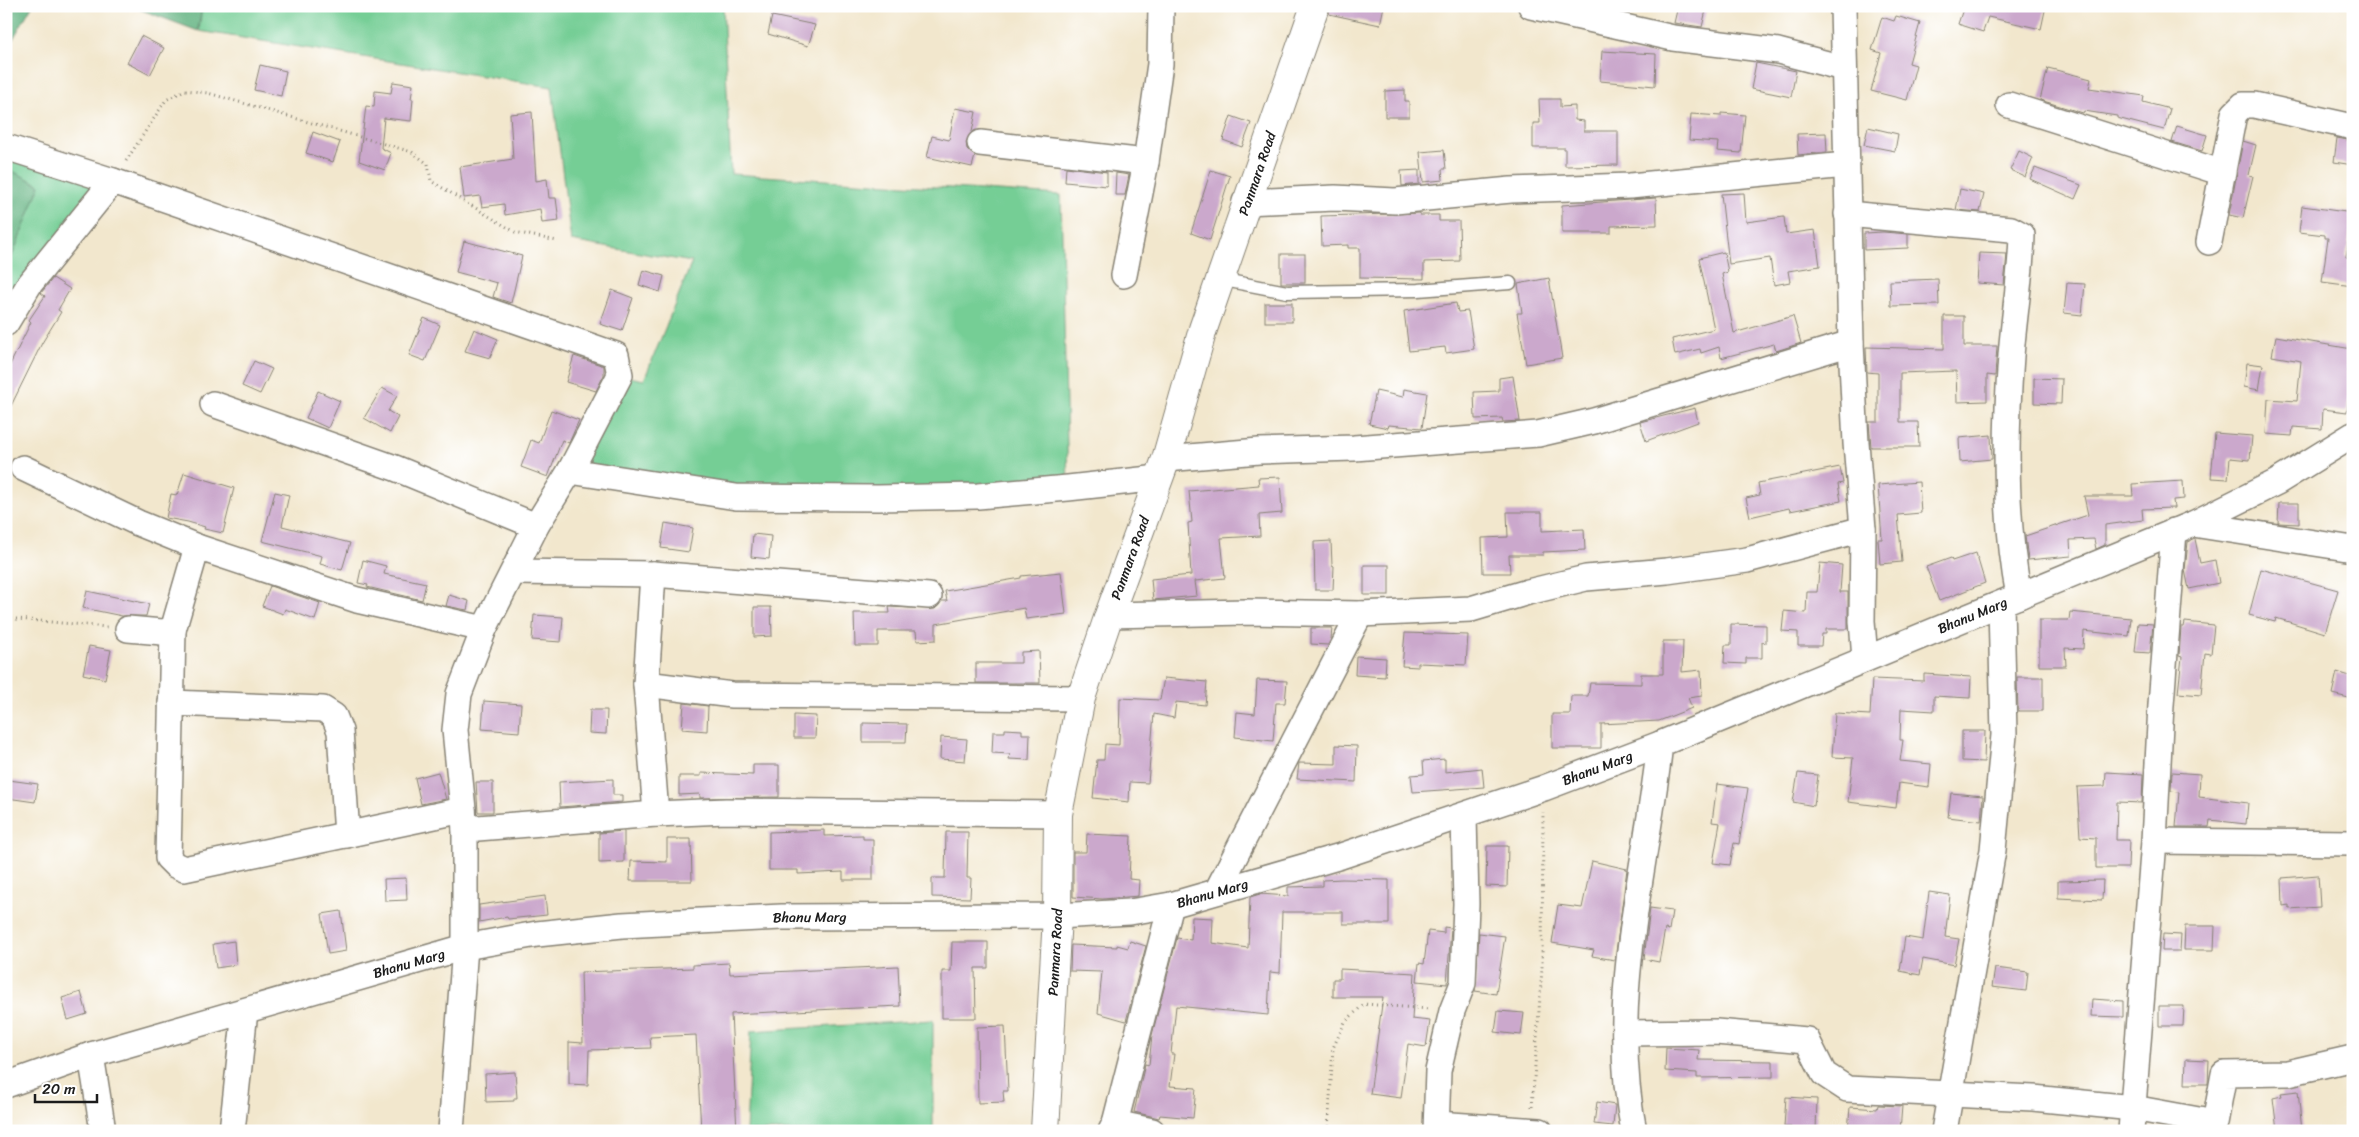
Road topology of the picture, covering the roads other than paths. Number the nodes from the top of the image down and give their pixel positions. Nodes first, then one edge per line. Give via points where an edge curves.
1 (1160, 6) edge
2 (1315, 6) edge
3 (1531, 6) edge
4 (1843, 6) edge
5 (1843, 68) junction
6 (2009, 105) dead end
7 (2353, 127) edge
8 (980, 143) dead end
9 (6, 147) edge
10 (1146, 162) junction
11 (1846, 165) junction
12 (2223, 173) junction
13 (114, 181) junction
14 (1245, 202) junction
15 (1847, 214) junction
16 (2209, 242) dead end
17 (1124, 275) dead end
18 (1219, 279) junction
19 (1510, 283) dead end
20 (6, 323) edge
21 (1851, 343) junction
22 (213, 404) dead end
23 (2353, 435) edge
24 (23, 468) dead end
25 (1163, 468) junction
26 (570, 471) junction
27 (536, 526) junction
28 (2183, 528) junction
29 (1863, 529) junction
30 (197, 547) junction
31 (2353, 549) edge
32 (514, 572) junction
33 (653, 574) junction
34 (929, 596) dead end
35 (2010, 600) junction
36 (1360, 614) junction
37 (1109, 615) junction
38 (128, 629) road end
39 (484, 629) junction
40 (173, 630) junction
41 (1865, 659) junction
42 (646, 684) junction
43 (1081, 698) junction
44 (171, 703) junction
45 (1660, 744) junction
46 (656, 814) junction
47 (1058, 814) junction
48 (1464, 816) junction
49 (464, 820) junction
50 (347, 835) junction
51 (2154, 841) junction
52 (2353, 843) edge
53 (1217, 891) junction
54 (1171, 905) junction
55 (1056, 916) junction
56 (465, 947) junction
57 (245, 1011) junction
58 (1625, 1033) junction
59 (91, 1055) junction
60 (2353, 1058) edge
61 (6, 1085) edge
62 (1949, 1095) junction
63 (2132, 1119) edge
64 (1113, 1127) edge
65 (1436, 1127) edge
66 (1535, 1130) edge
67 (103, 1131) edge
68 (232, 1131) edge
69 (451, 1131) edge
70 (1045, 1131) edge
71 (1152, 1131) edge
72 (1634, 1131) edge
73 (1944, 1131) edge

1 - 10 street via 1160,64
2 - 14 street, Panmara Road via 1275,126
3 - 5 street via 1673,38 1778,51
4 - 5 street
5 - 11 street
6 - 12 street
7 - 12 street via 2242,105 2234,114
8 - 10 street
9 - 13 street
10 - 17 street
11 - 14 street via 1630,186 1511,190 1395,201 1334,198
11 - 15 street
12 - 16 street
13 - 20 street via 29,285
13 - 26 street via 616,355 620,375
14 - 18 street, Panmara Road
15 - 21 street
15 - 35 street via 2011,229 2022,235 2010,357 2007,441 2008,500 2015,574
18 - 19 lane via 1287,292 1418,290
18 - 25 street, Panmara Road
21 - 25 street via 1594,421 1538,434 1354,448 1259,451
21 - 29 street
22 - 27 street via 395,468
23 - 28 street, Bhanu Marg via 2277,482
24 - 30 street via 138,524
25 - 26 street via 978,496 878,498 736,497
25 - 37 street, Panmara Road
26 - 27 street
27 - 32 street
28 - 31 street
28 - 35 street, Bhanu Marg
28 - 51 street via 2161,705
29 - 36 street via 1747,560 1586,578 1471,609
29 - 41 street
30 - 39 street via 357,600
30 - 40 street
32 - 33 street
32 - 39 street
33 - 34 street
33 - 42 street
35 - 41 street, Bhanu Marg
35 - 62 street via 2004,735 1993,850
36 - 37 street
36 - 53 street
37 - 43 street, Panmara Road
38 - 40 street
39 - 49 street via 459,694 456,730
40 - 44 street
41 - 45 street, Bhanu Marg
42 - 43 street via 732,694
42 - 46 street
43 - 47 street, Panmara Road
44 - 50 street via 323,709 334,716 340,730
44 - 50 street via 168,858 175,865 184,869
45 - 48 street, Bhanu Marg
45 - 58 street via 1627,967
46 - 47 street via 726,811
46 - 49 street
47 - 55 street, Panmara Road
48 - 53 street, Bhanu Marg via 1342,856
48 - 65 street via 1466,904 1463,983 1452,1011 1438,1071
49 - 50 street
49 - 56 street
51 - 52 street
51 - 63 street
53 - 54 street, Bhanu Marg
54 - 55 street, Bhanu Marg via 1130,912
54 - 64 street
55 - 56 street, Bhanu Marg via 782,917 640,924 537,934
55 - 70 street, Panmara Road
56 - 57 street, Bhanu Marg
56 - 69 street
57 - 59 street, Bhanu Marg
57 - 68 street
58 - 62 street via 1716,1032 1807,1040 1824,1074 1847,1089
58 - 72 street via 1627,1095
59 - 61 street, Bhanu Marg
59 - 67 street
60 - 63 street via 2288,1073 2224,1074 2214,1123
62 - 63 street via 2033,1098
62 - 73 street
64 - 71 street
65 - 66 street

